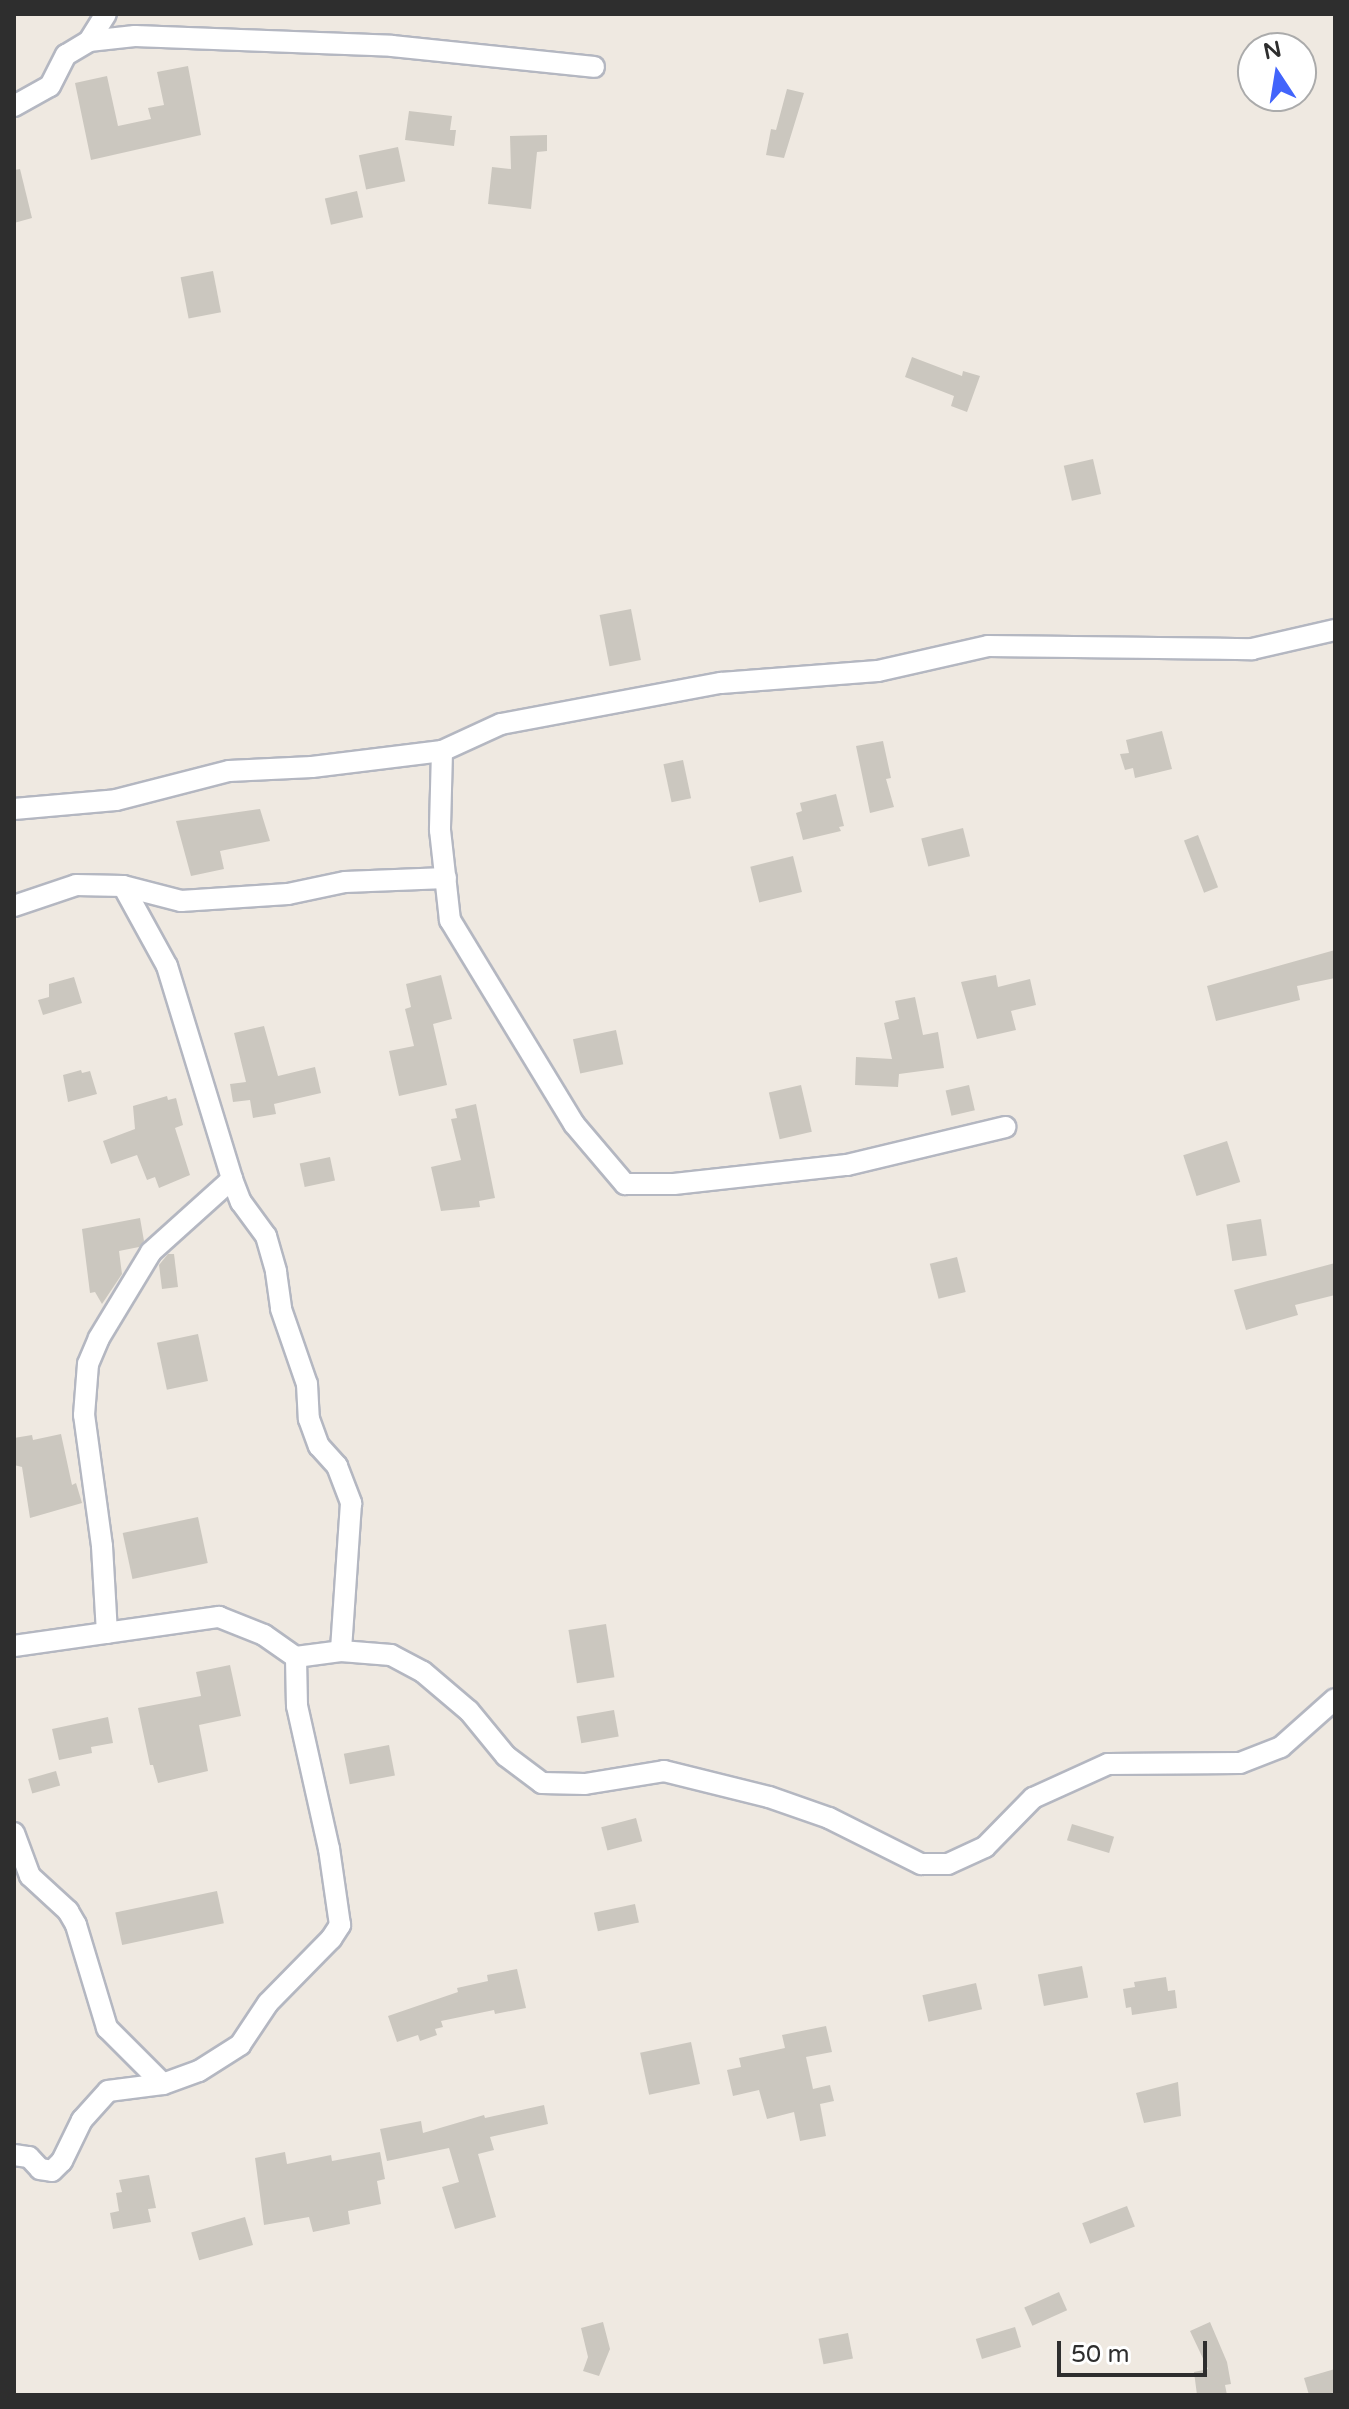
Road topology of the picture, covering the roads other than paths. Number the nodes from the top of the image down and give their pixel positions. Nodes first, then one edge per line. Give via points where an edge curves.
1 (106, 14) edge
2 (89, 41) junction
3 (594, 67) dead end
4 (14, 106) edge
5 (1335, 630) edge
6 (442, 751) junction
7 (14, 809) edge
8 (446, 878) junction
9 (123, 886) junction
10 (14, 906) edge
11 (1005, 1127) dead end
12 (232, 1179) junction
13 (107, 1633) junction
14 (14, 1646) edge
15 (341, 1651) junction
16 (296, 1657) junction
17 (1335, 1699) edge
18 (14, 1833) edge
19 (163, 2084) junction
20 (14, 2155) edge

1 - 2 street
2 - 3 street via 135,36 392,46
2 - 4 street via 66,55 50,86
5 - 6 street via 1252,649 988,646 878,671 721,683 501,724
6 - 7 street via 229,771 116,800
6 - 8 street via 440,830
8 - 9 street via 345,882 288,894 181,901
8 - 11 street via 450,920 457,932 574,1124 625,1184 674,1184 847,1165
9 - 10 street via 76,885
9 - 12 street via 167,966
12 - 13 street via 151,1252 88,1364 84,1415 102,1546
12 - 15 street via 241,1202 266,1236 281,1309 307,1384 309,1419 319,1446 337,1466 351,1503
13 - 14 street
13 - 16 street via 219,1617 264,1635
15 - 16 street
15 - 17 street via 391,1655 423,1672 469,1711 506,1756 542,1783 585,1784 664,1771 829,1818 921,1864 948,1864 985,1847 1033,1798 1108,1764 1240,1763 1281,1747
16 - 19 street via 297,1706 340,1925 268,2003 240,2045 199,2071
18 - 19 street via 30,1876 76,1925 107,2028
19 - 20 street via 108,2091 82,2120 52,2171

